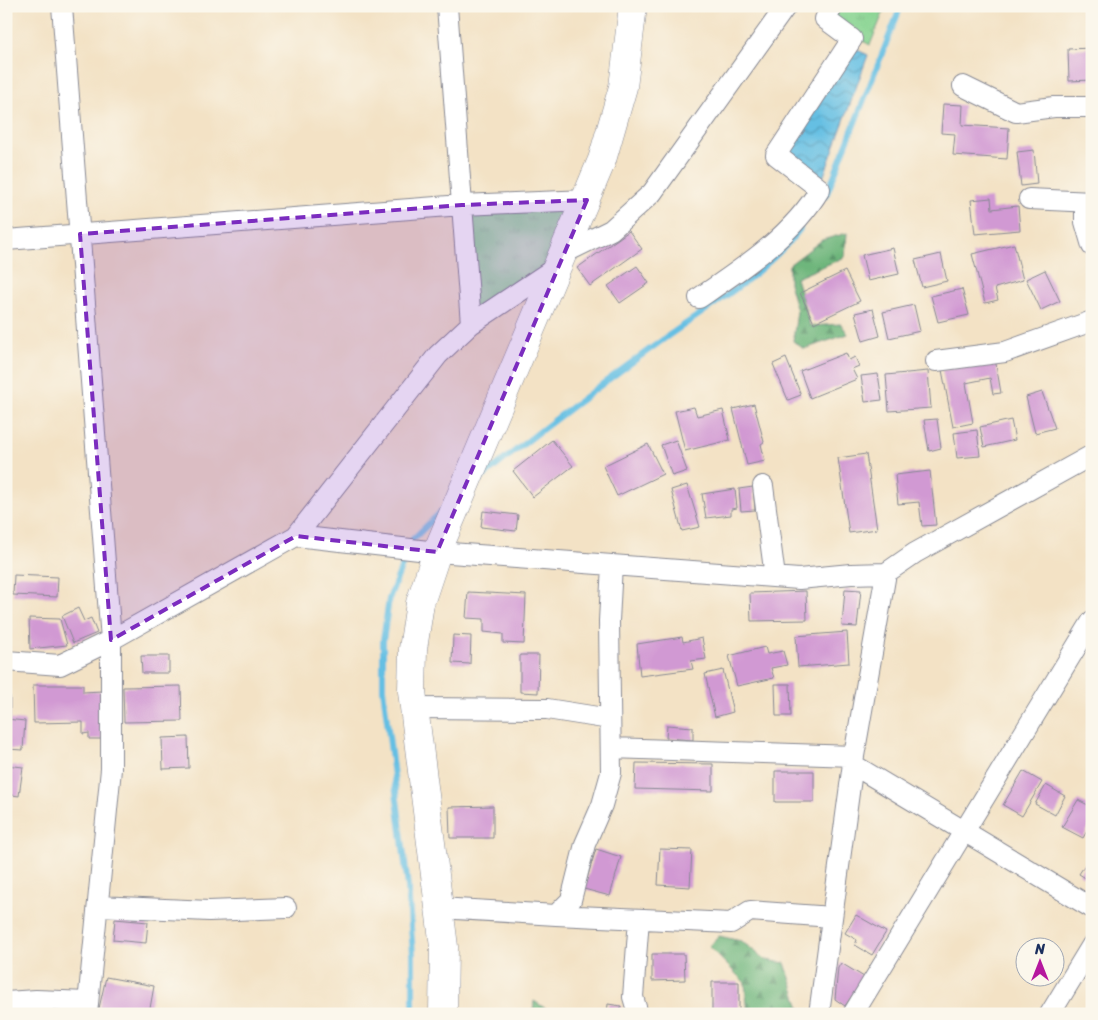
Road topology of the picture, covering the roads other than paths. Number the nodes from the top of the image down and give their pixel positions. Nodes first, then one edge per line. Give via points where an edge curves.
1 (62, 6) edge
2 (447, 6) edge
3 (633, 6) edge
4 (786, 6) edge
5 (833, 6) edge
6 (963, 86) dead end
7 (1092, 107) edge
8 (1028, 199) dead end
9 (587, 200) junction
10 (1088, 202) edge
11 (462, 205) junction
12 (80, 234) junction
13 (6, 240) edge
14 (1092, 246) edge
15 (561, 260) junction
16 (699, 298) dead end
17 (1092, 321) edge
18 (471, 324) junction
19 (936, 361) dead end
20 (1092, 456) edge
21 (763, 486) dead end
22 (296, 536) junction
23 (437, 552) junction
24 (612, 565) junction
25 (886, 573) junction
26 (775, 577) junction
27 (1092, 621) edge
28 (112, 640) junction
29 (6, 661) edge
30 (414, 708) junction
31 (610, 719) junction
32 (611, 748) junction
33 (853, 760) junction
34 (963, 831) junction
35 (98, 906) junction
36 (286, 908) dead end
37 (439, 908) junction
38 (1092, 908) edge
39 (556, 915) junction
40 (832, 917) junction
41 (639, 919) junction
42 (1092, 945) edge
43 (6, 1002) edge
44 (87, 1008) edge
45 (443, 1014) edge
46 (638, 1014) edge
47 (819, 1014) edge
48 (852, 1014) edge
49 (1050, 1014) edge

1 - 12 street
2 - 11 street
3 - 9 street via 624,87
4 - 15 street via 652,193 611,230
5 - 16 street via 825,19 852,39 776,155 820,190 792,226 747,265
6 - 7 street via 1016,112
8 - 10 street
9 - 11 street
9 - 15 street
10 - 14 street via 1085,222
11 - 12 street
11 - 18 street
12 - 13 street
12 - 28 street
15 - 18 street
15 - 23 street
17 - 19 street via 1005,352
18 - 22 street via 438,355
20 - 25 street via 915,553
21 - 26 street
22 - 23 street
22 - 28 street
23 - 24 street
23 - 30 street via 420,603 413,649
24 - 26 street
24 - 31 street
25 - 26 street via 799,579
25 - 33 street
27 - 34 street
28 - 29 street via 60,665
28 - 35 street via 112,769
30 - 31 street via 546,710
30 - 37 street
31 - 32 street
32 - 33 street
32 - 39 street via 611,773 602,806 586,844 571,900
33 - 34 street
33 - 40 street
34 - 38 street
34 - 48 street
35 - 36 street via 209,911
35 - 44 street
37 - 39 street
37 - 45 street via 444,947
39 - 41 street
40 - 41 street via 750,911 731,923
40 - 47 street
41 - 46 street via 633,997
42 - 49 street
43 - 44 street via 36,1000

